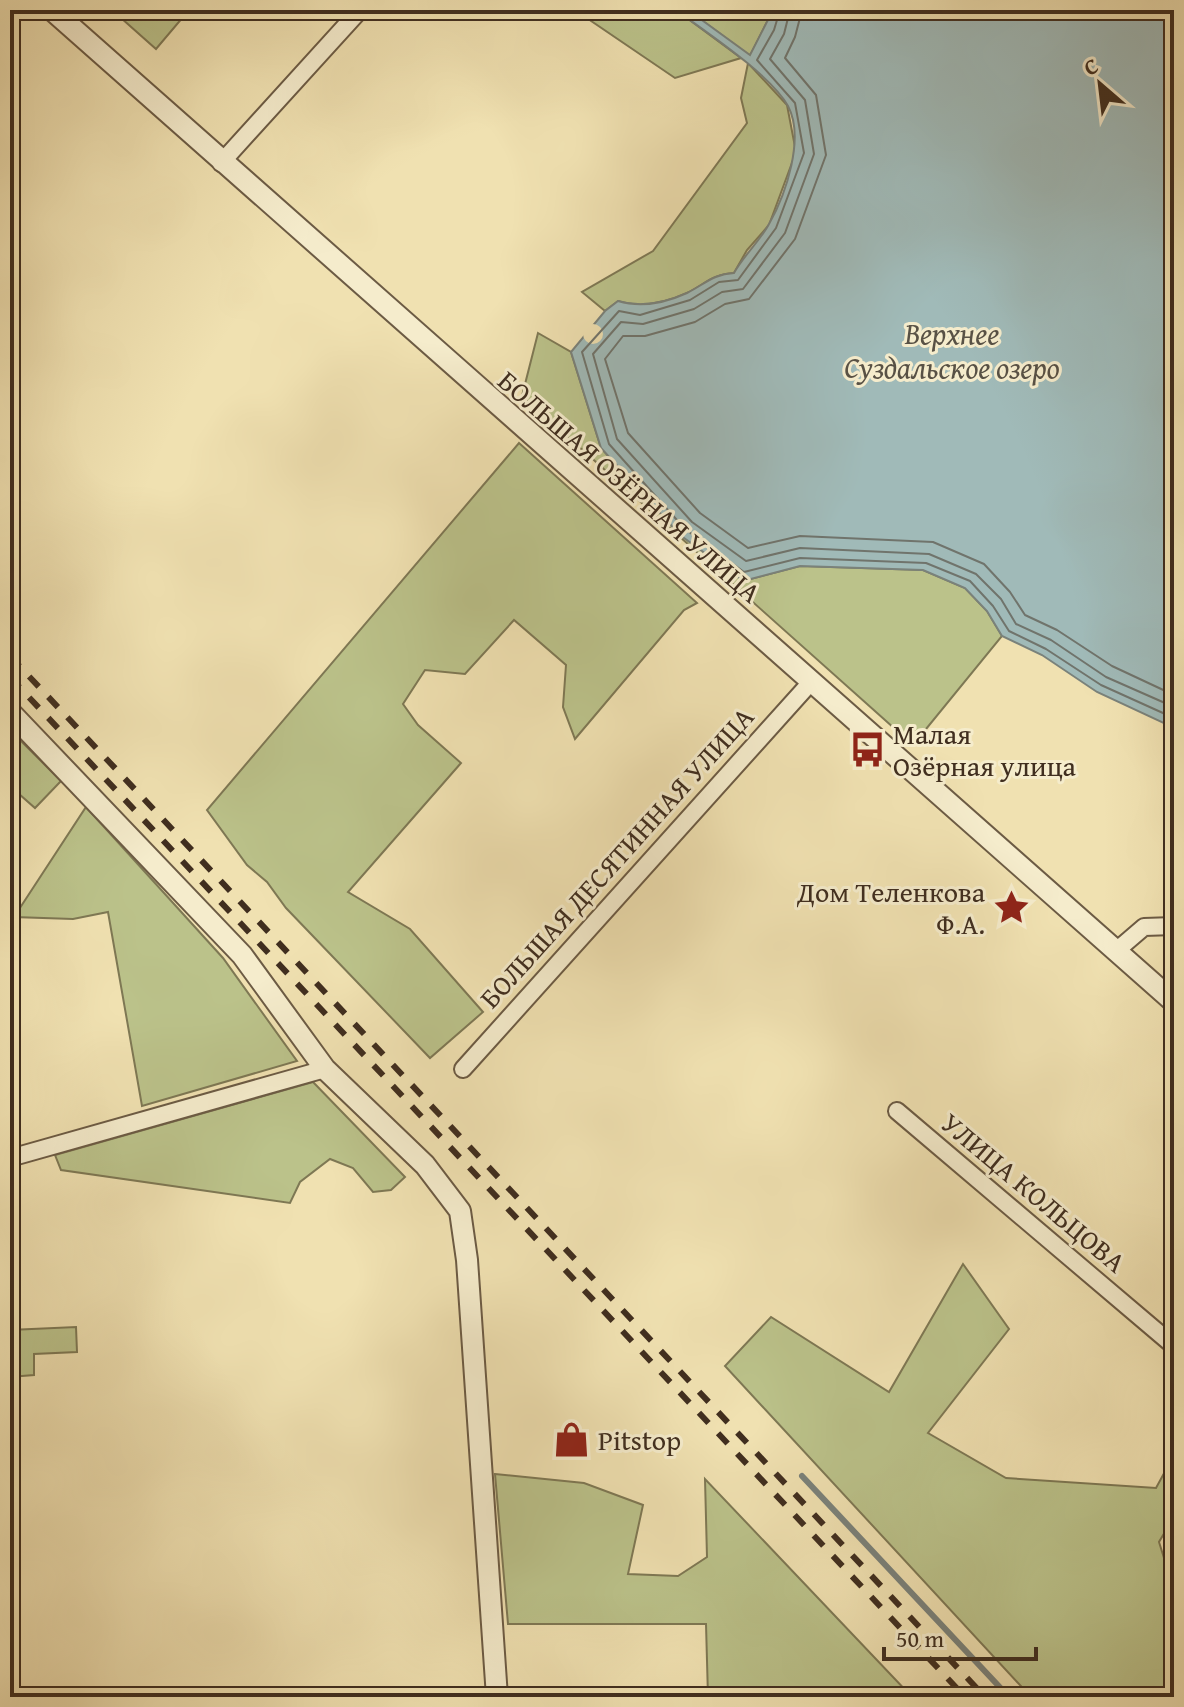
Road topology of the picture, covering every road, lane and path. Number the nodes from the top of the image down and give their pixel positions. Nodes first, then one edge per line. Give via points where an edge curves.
1 (52, 10) edge
2 (360, 10) edge
3 (221, 163) junction
4 (811, 682) junction
5 (10, 712) edge
6 (1174, 926) edge
7 (1116, 951) junction
8 (1174, 1002) edge
9 (325, 1069) junction
10 (463, 1069) dead end
11 (897, 1111) dead end
12 (10, 1158) edge
13 (1174, 1346) edge
14 (497, 1697) edge

1 - 3 street, БОЛЬШАЯ ОЗЁРНАЯ УЛИЦА
2 - 3 street
3 - 4 street, БОЛЬШАЯ ОЗЁРНАЯ УЛИЦА
4 - 7 street, БОЛЬШАЯ ОЗЁРНАЯ УЛИЦА
4 - 10 street, БОЛЬШАЯ ДЕСЯТИННАЯ УЛИЦА
5 - 9 street via 242,955
6 - 7 street via 1144,927
7 - 8 street, БОЛЬШАЯ ОЗЁРНАЯ УЛИЦА
9 - 12 street
9 - 14 street via 425,1165 460,1211
11 - 13 street, УЛИЦА КОЛЬЦОВА

